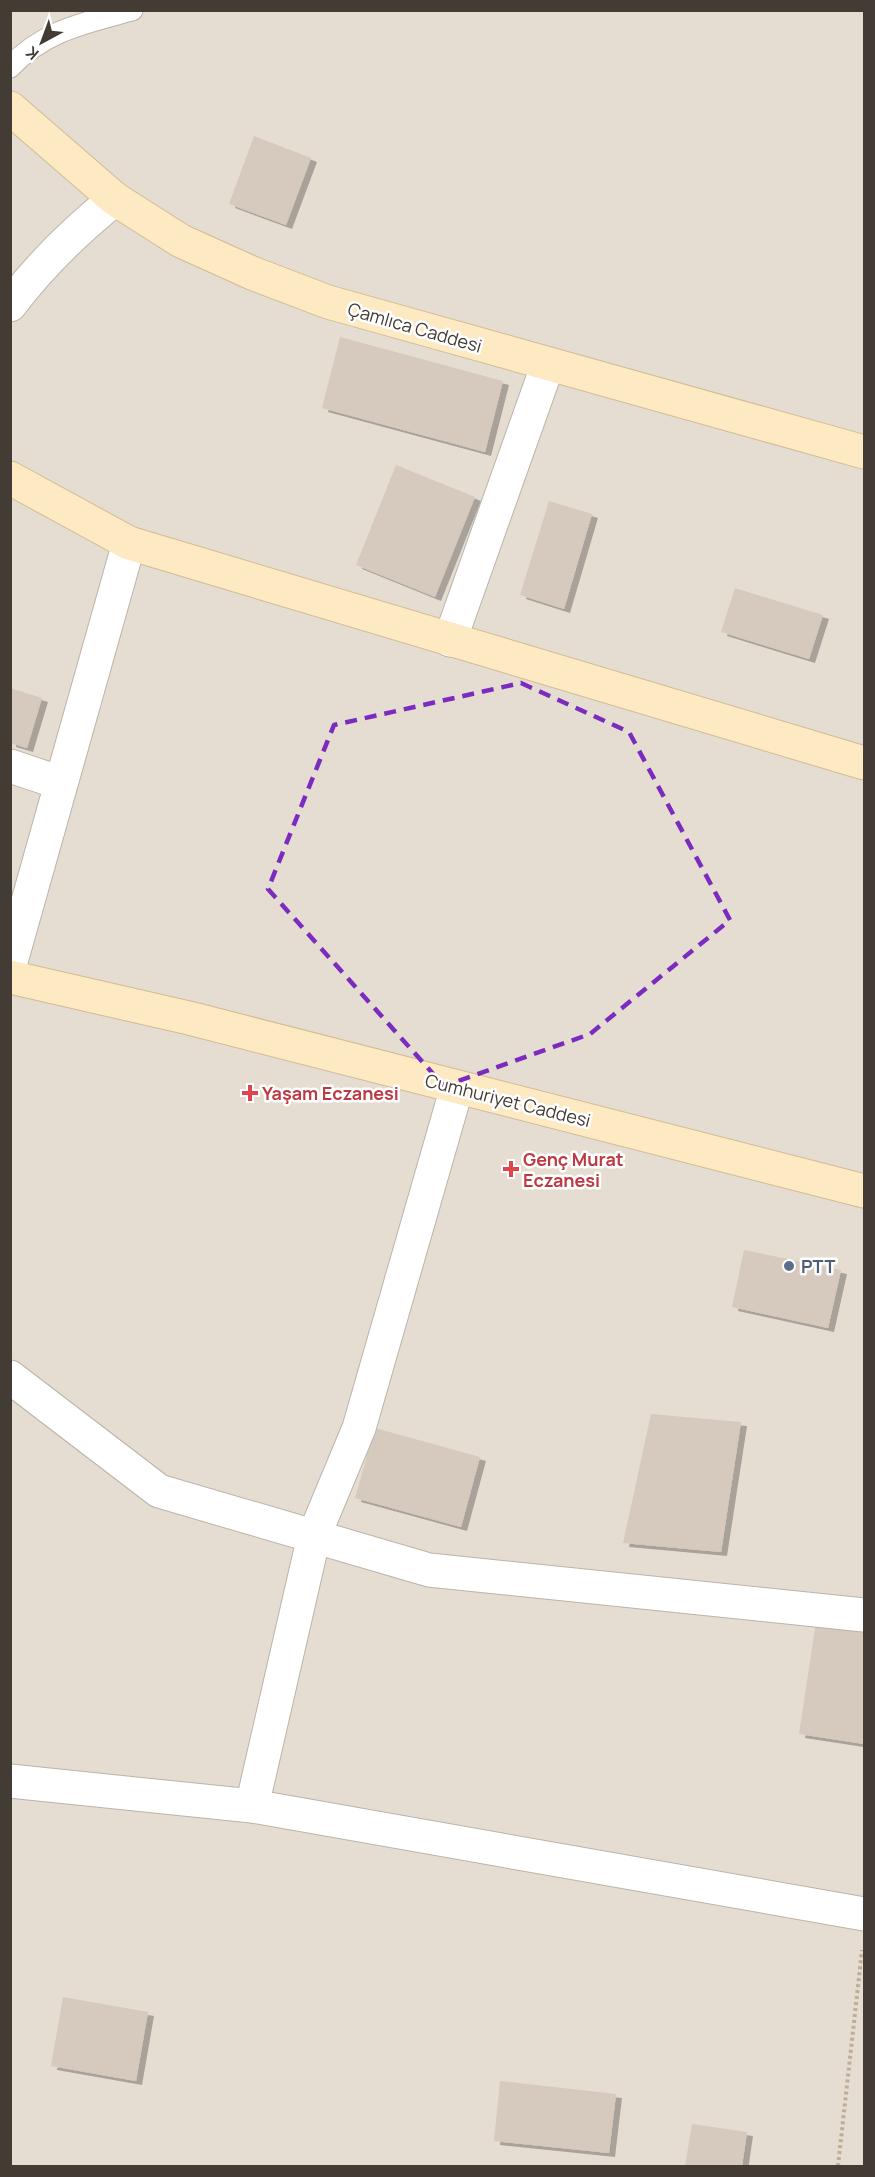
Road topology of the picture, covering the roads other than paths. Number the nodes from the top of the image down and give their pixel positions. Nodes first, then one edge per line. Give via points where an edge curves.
1 (132, 10) edge
2 (10, 68) edge
3 (10, 108) edge
4 (115, 200) junction
5 (10, 305) edge
6 (549, 364) junction
7 (864, 452) edge
8 (10, 478) edge
9 (129, 543) junction
10 (450, 640) junction
11 (864, 764) edge
12 (10, 766) edge
13 (61, 783) junction
14 (10, 965) edge
15 (10, 977) edge
16 (457, 1087) junction
17 (864, 1191) edge
18 (10, 1377) edge
19 (314, 1536) junction
20 (864, 1615) edge
21 (10, 1781) edge
22 (252, 1806) junction
23 (864, 1914) edge

1 - 2 lane via 64,29 39,42
3 - 4 street, Çamlıca Caddesi
4 - 5 street via 57,249
4 - 6 street, Çamlıca Caddesi via 181,240 328,302
6 - 7 street, Çamlıca Caddesi
6 - 10 street
8 - 9 street
9 - 10 street
9 - 13 street
10 - 11 street
12 - 13 street
13 - 14 street
15 - 16 street, Cumhuriyet Caddesi
16 - 17 street, Cumhuriyet Caddesi
16 - 19 street via 360,1428
18 - 19 street via 159,1491
19 - 20 street via 429,1570
19 - 22 street
21 - 22 street
22 - 23 street

